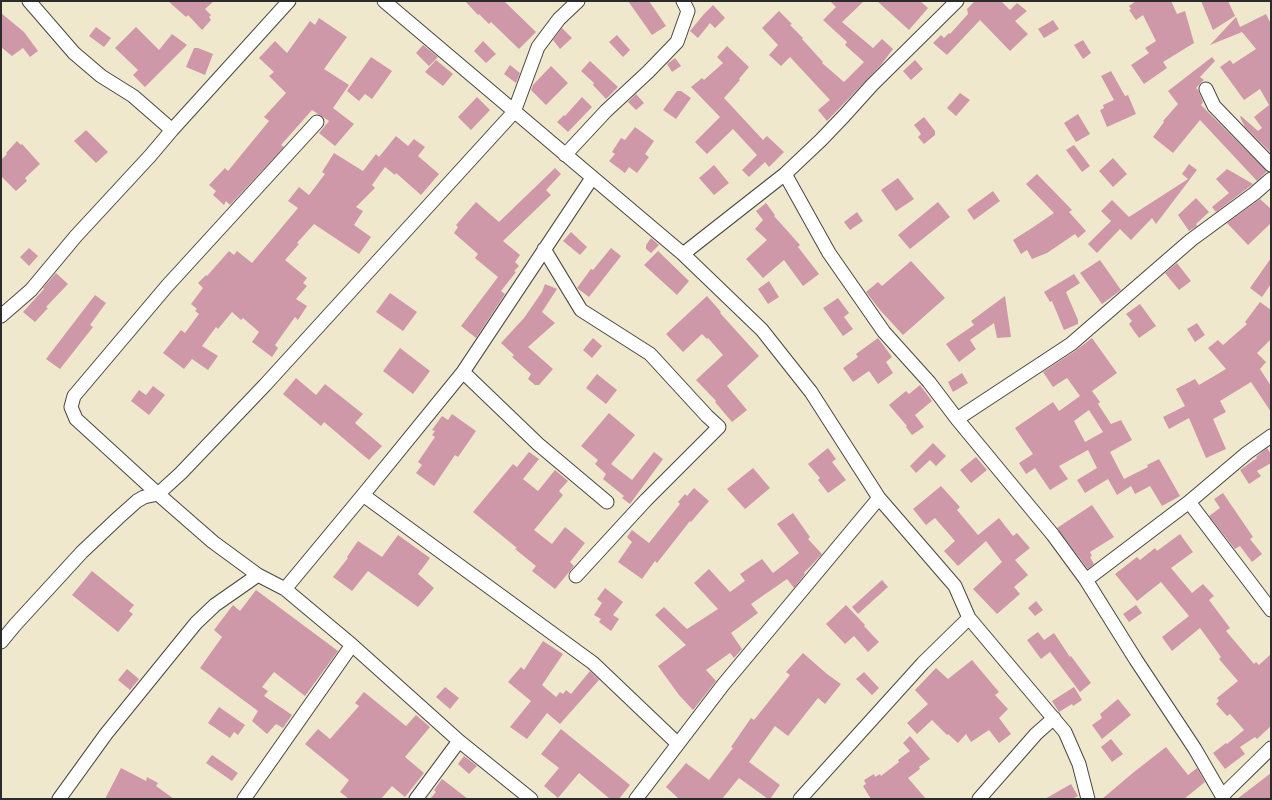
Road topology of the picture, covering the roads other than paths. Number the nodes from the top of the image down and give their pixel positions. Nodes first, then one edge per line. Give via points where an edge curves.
1 (29, 1) edge
2 (289, 1) edge
3 (384, 1) edge
4 (578, 1) edge
5 (683, 1) edge
6 (957, 1) edge
7 (1206, 89) dead end
8 (514, 112) junction
9 (317, 122) dead end
10 (172, 130) junction
11 (565, 155) junction
12 (1271, 165) edge
13 (785, 174) junction
14 (592, 178) junction
15 (1271, 179) edge
16 (544, 250) junction
17 (683, 254) junction
18 (1, 316) edge
19 (462, 372) junction
20 (957, 419) junction
21 (1271, 436) edge
22 (158, 494) junction
23 (363, 495) junction
24 (879, 498) junction
25 (607, 502) dead end
26 (1189, 502) junction
27 (258, 575) junction
28 (576, 576) dead end
29 (1086, 580) junction
30 (285, 589) junction
31 (1271, 610) edge
32 (969, 618) junction
33 (1, 642) edge
34 (352, 645) junction
35 (1054, 718) junction
36 (459, 741) junction
37 (678, 744) junction
38 (1271, 748) edge
39 (1223, 797) edge
40 (59, 799) edge
41 (244, 799) edge
42 (416, 799) edge
43 (531, 799) edge
44 (636, 799) edge
45 (800, 799) edge
46 (979, 799) edge
47 (1088, 799) edge

1 - 10 street via 74,53 101,76 133,96
2 - 10 street
3 - 8 street
4 - 8 street via 538,47
5 - 11 street via 688,10 677,42
6 - 13 street
7 - 12 street via 1214,106
8 - 11 street
8 - 22 street via 265,385 182,473
9 - 22 street via 193,256 74,396 71,407 76,419
10 - 18 street via 31,290
11 - 14 street
13 - 17 street
13 - 20 street via 829,253 884,332
14 - 16 street
14 - 17 street
15 - 20 street via 1191,240 1071,344
16 - 19 street
16 - 28 street via 581,310 650,354 719,427 646,500
17 - 24 street via 772,342 811,392
19 - 23 street
19 - 25 street via 538,444
20 - 29 street via 1053,535
21 - 26 street
22 - 27 street via 213,542
22 - 33 street via 137,501 118,518 77,558
23 - 30 street
23 - 37 street via 593,663
24 - 32 street via 954,586
24 - 37 street via 723,685
26 - 29 street
26 - 31 street
27 - 30 street
27 - 40 street via 196,623 106,734
29 - 39 street
30 - 34 street
32 - 35 street
32 - 45 street via 924,663
34 - 36 street
34 - 41 street
35 - 46 street via 1036,734
35 - 47 street via 1065,732 1079,764
36 - 42 street
36 - 43 street
37 - 44 street
38 - 39 street

